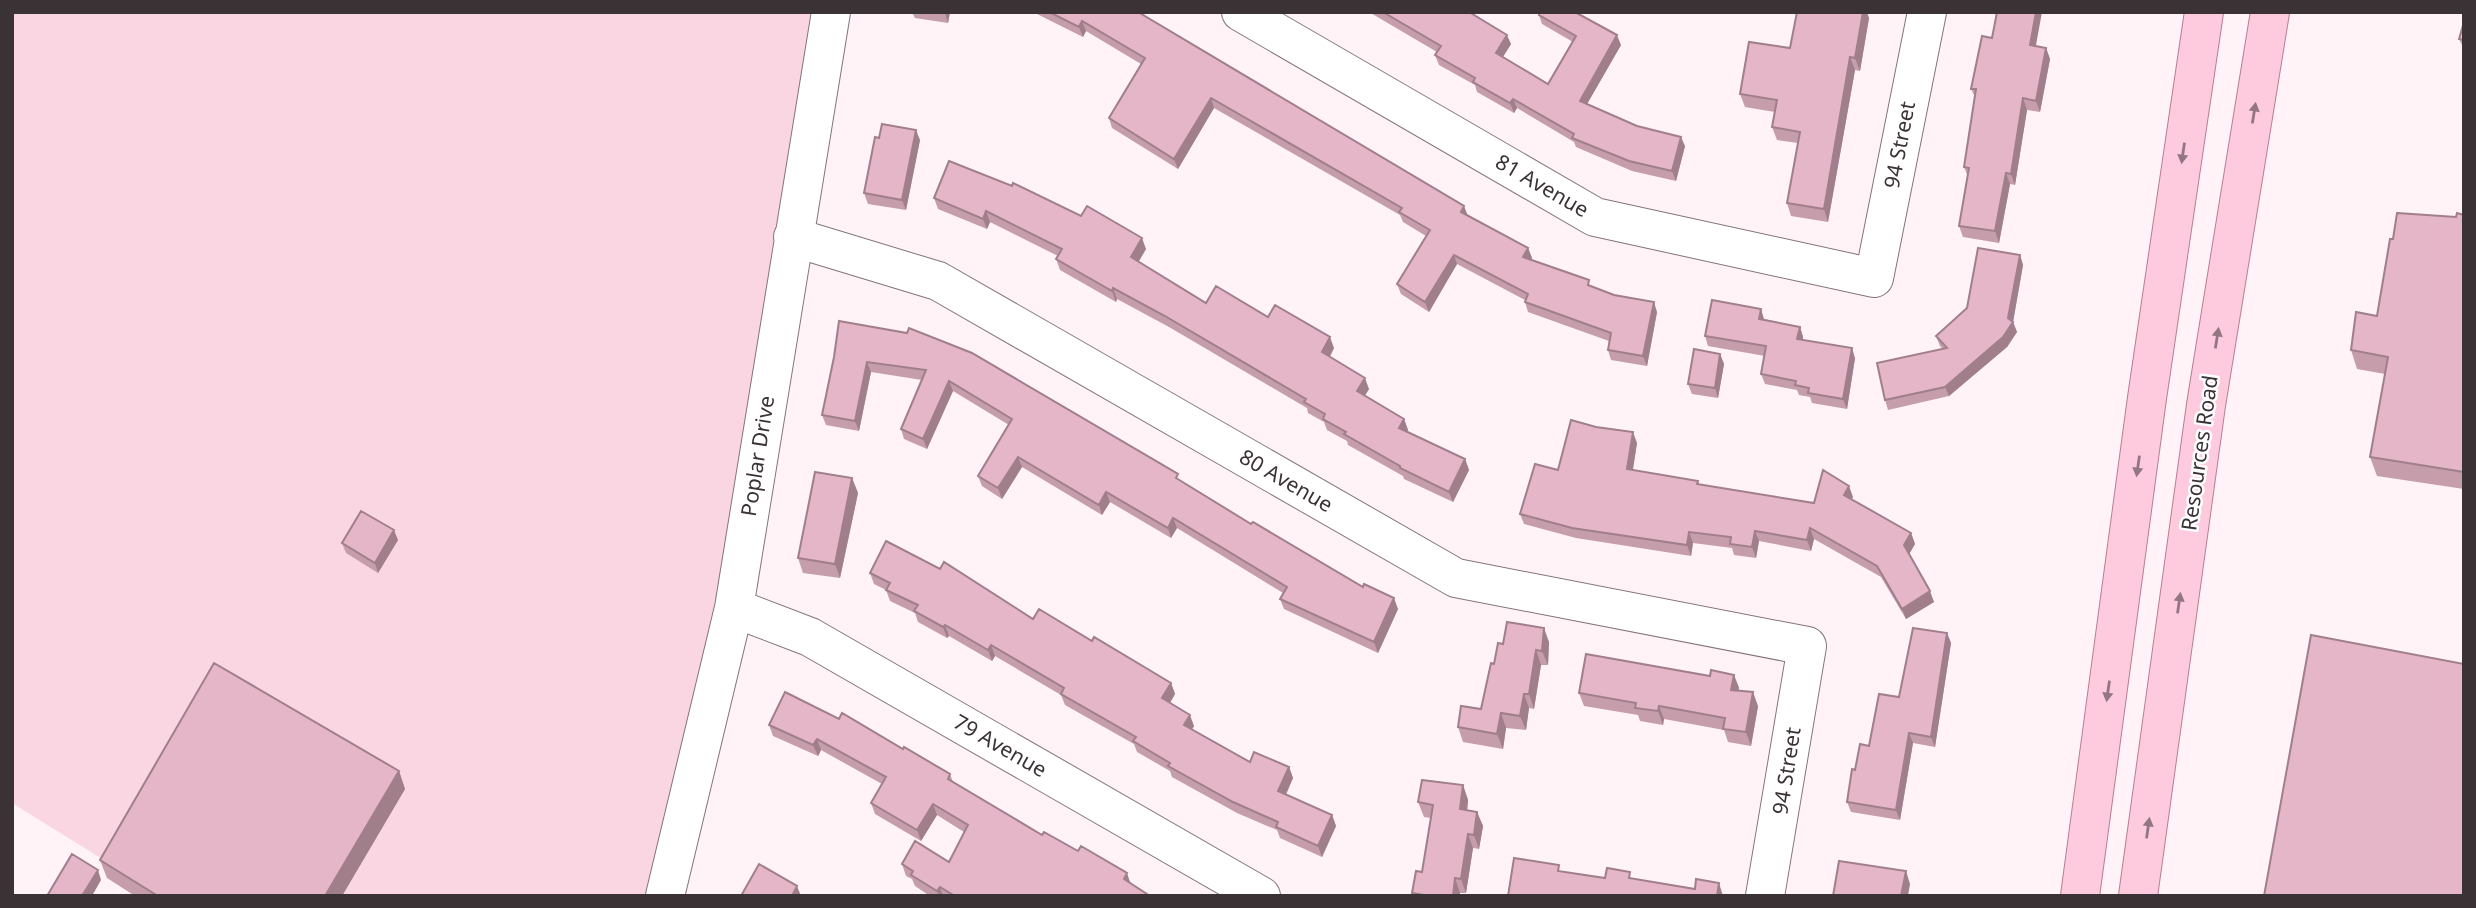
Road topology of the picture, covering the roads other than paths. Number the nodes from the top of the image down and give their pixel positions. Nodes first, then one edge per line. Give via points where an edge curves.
1 (831, 12) edge
2 (1241, 12) edge
3 (1927, 12) edge
4 (2204, 12) edge
5 (2270, 12) edge
6 (793, 237) junction
7 (1874, 278) joint
8 (2147, 398) junction
9 (2206, 405) junction
10 (734, 608) junction
11 (1807, 646) joint
12 (665, 896) edge
13 (1261, 896) edge
14 (1765, 896) edge
15 (2080, 896) edge
16 (2138, 896) edge

1 - 6 street, Poplar Drive
2 - 7 street, 81 Avenue via 1595,217
3 - 7 street, 94 Street
4 -> 8 main road
9 -> 5 main road, Resources Road
6 - 10 street, Poplar Drive
6 - 11 street, 80 Avenue via 937,281 1456,578
8 - 9 main road
8 -> 15 main road
16 -> 9 main road, Resources Road
10 - 12 street, Poplar Drive
10 - 13 street, 79 Avenue via 810,638
11 - 14 street, 94 Street

